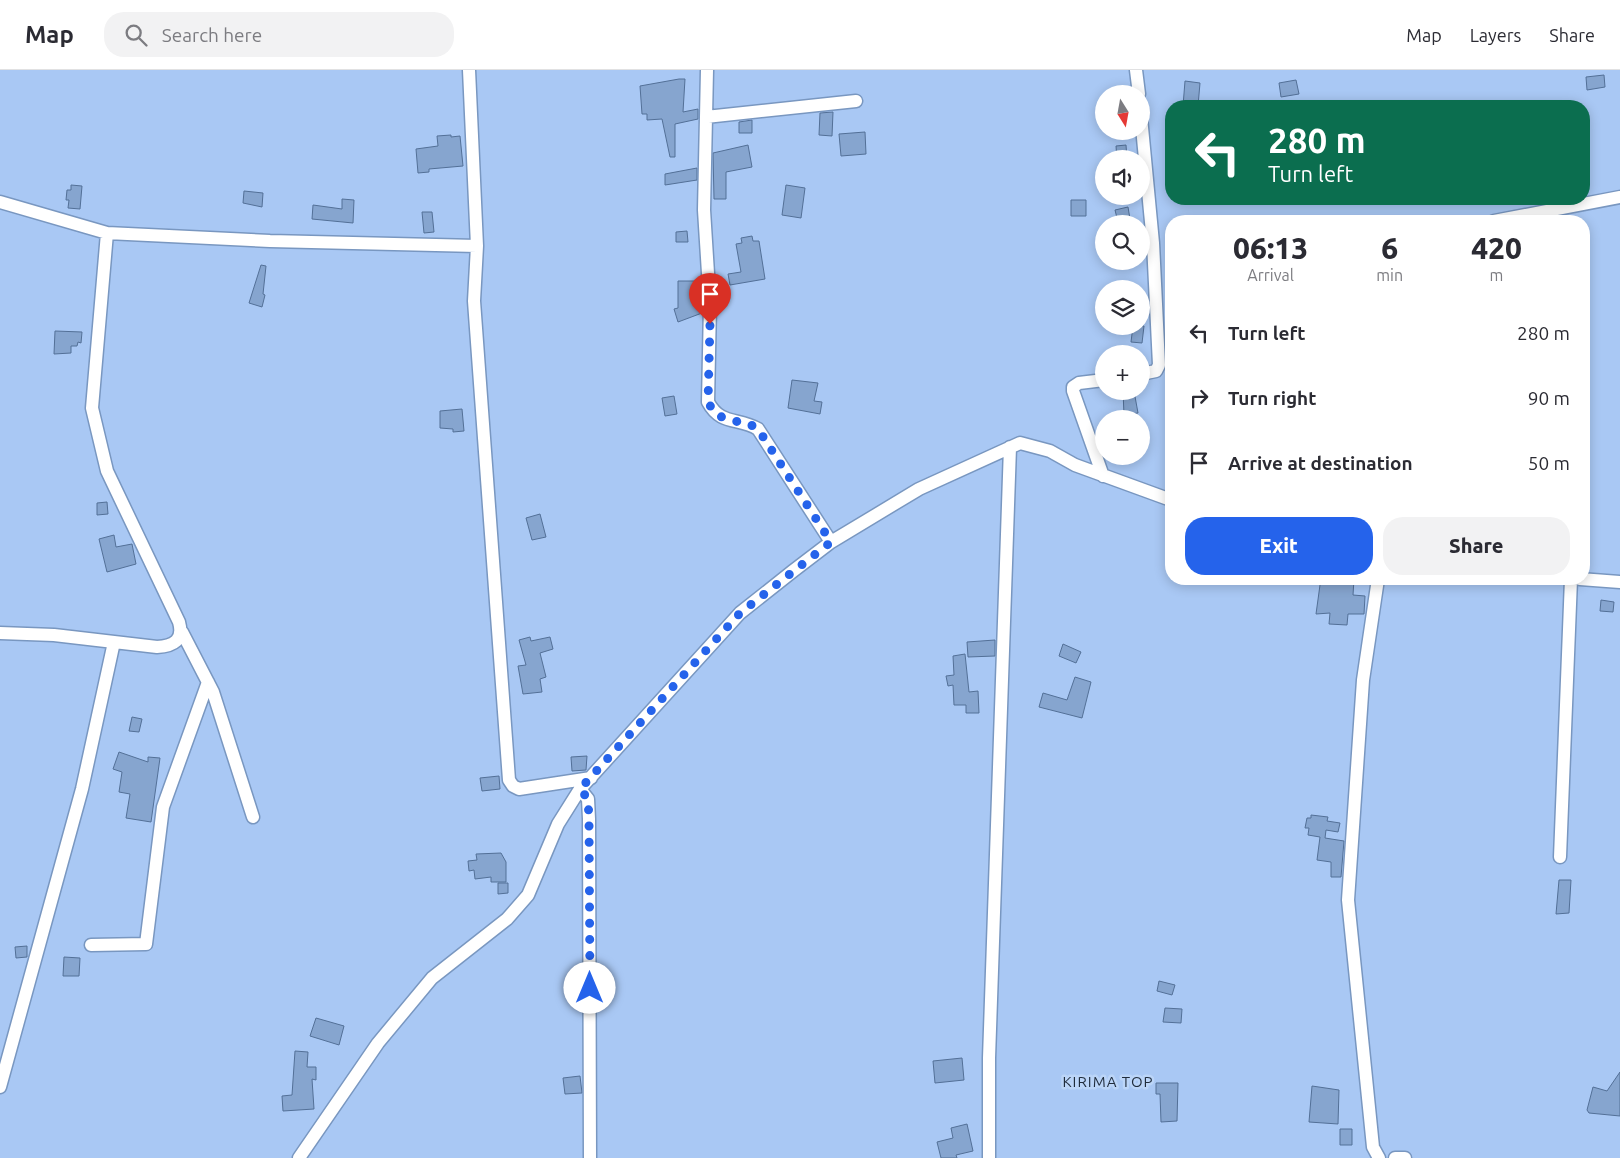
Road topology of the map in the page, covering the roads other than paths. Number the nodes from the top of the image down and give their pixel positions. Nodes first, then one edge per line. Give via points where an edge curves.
1 (469, 70) edge
2 (707, 70) edge
3 (1136, 70) edge
4 (1138, 85) edge
5 (856, 101) dead end
6 (706, 117) junction
7 (1143, 140) edge
8 (1620, 197) edge
9 (0, 202) edge
10 (1590, 203) edge
11 (1578, 205) edge
12 (1526, 215) edge
13 (107, 233) junction
14 (477, 246) junction
15 (1150, 373) edge
16 (1095, 381) edge
17 (1010, 447) junction
18 (1103, 476) junction
19 (1165, 498) edge
20 (831, 542) junction
21 (1590, 580) edge
22 (1620, 582) edge
23 (1377, 585) edge
24 (1571, 585) edge
25 (182, 632) junction
26 (0, 634) edge
27 (114, 642) junction
28 (208, 682) junction
29 (591, 778) junction
30 (580, 789) junction
31 (253, 817) dead end
32 (1560, 857) dead end
33 (91, 945) dead end
34 (0, 1087) edge
35 (299, 1158) edge
36 (590, 1158) edge
37 (989, 1158) edge
38 (1378, 1158) edge
39 (1394, 1158) edge
40 (1405, 1158) edge

1 - 14 street
2 - 6 street
3 - 4 street
5 - 6 street
6 - 20 street via 704,210 710,305 708,402 715,414 731,421 746,422 758,429
7 - 15 street via 1153,243 1159,365 1156,372
8 - 10 street
9 - 13 street
11 - 12 street
13 - 14 street
13 - 25 street via 92,408 106,471
14 - 29 street via 474,301 509,780 519,789
16 - 18 street via 1080,383 1073,387 1073,392
17 - 18 street via 1020,443 1036,446
17 - 20 street via 919,489
17 - 37 street via 988,1058
18 - 19 street
20 - 29 street via 740,613
21 - 22 street
23 - 38 street via 1363,680 1348,900 1373,1147
24 - 32 street
25 - 27 street via 178,640 169,646
25 - 28 street
26 - 27 street via 54,635
27 - 34 street via 82,789
28 - 31 street
28 - 33 street via 163,807 146,944
29 - 30 street
30 - 35 street via 558,824 528,895 507,919 432,978 378,1043
30 - 36 street via 588,799 589,819
39 - 40 street

